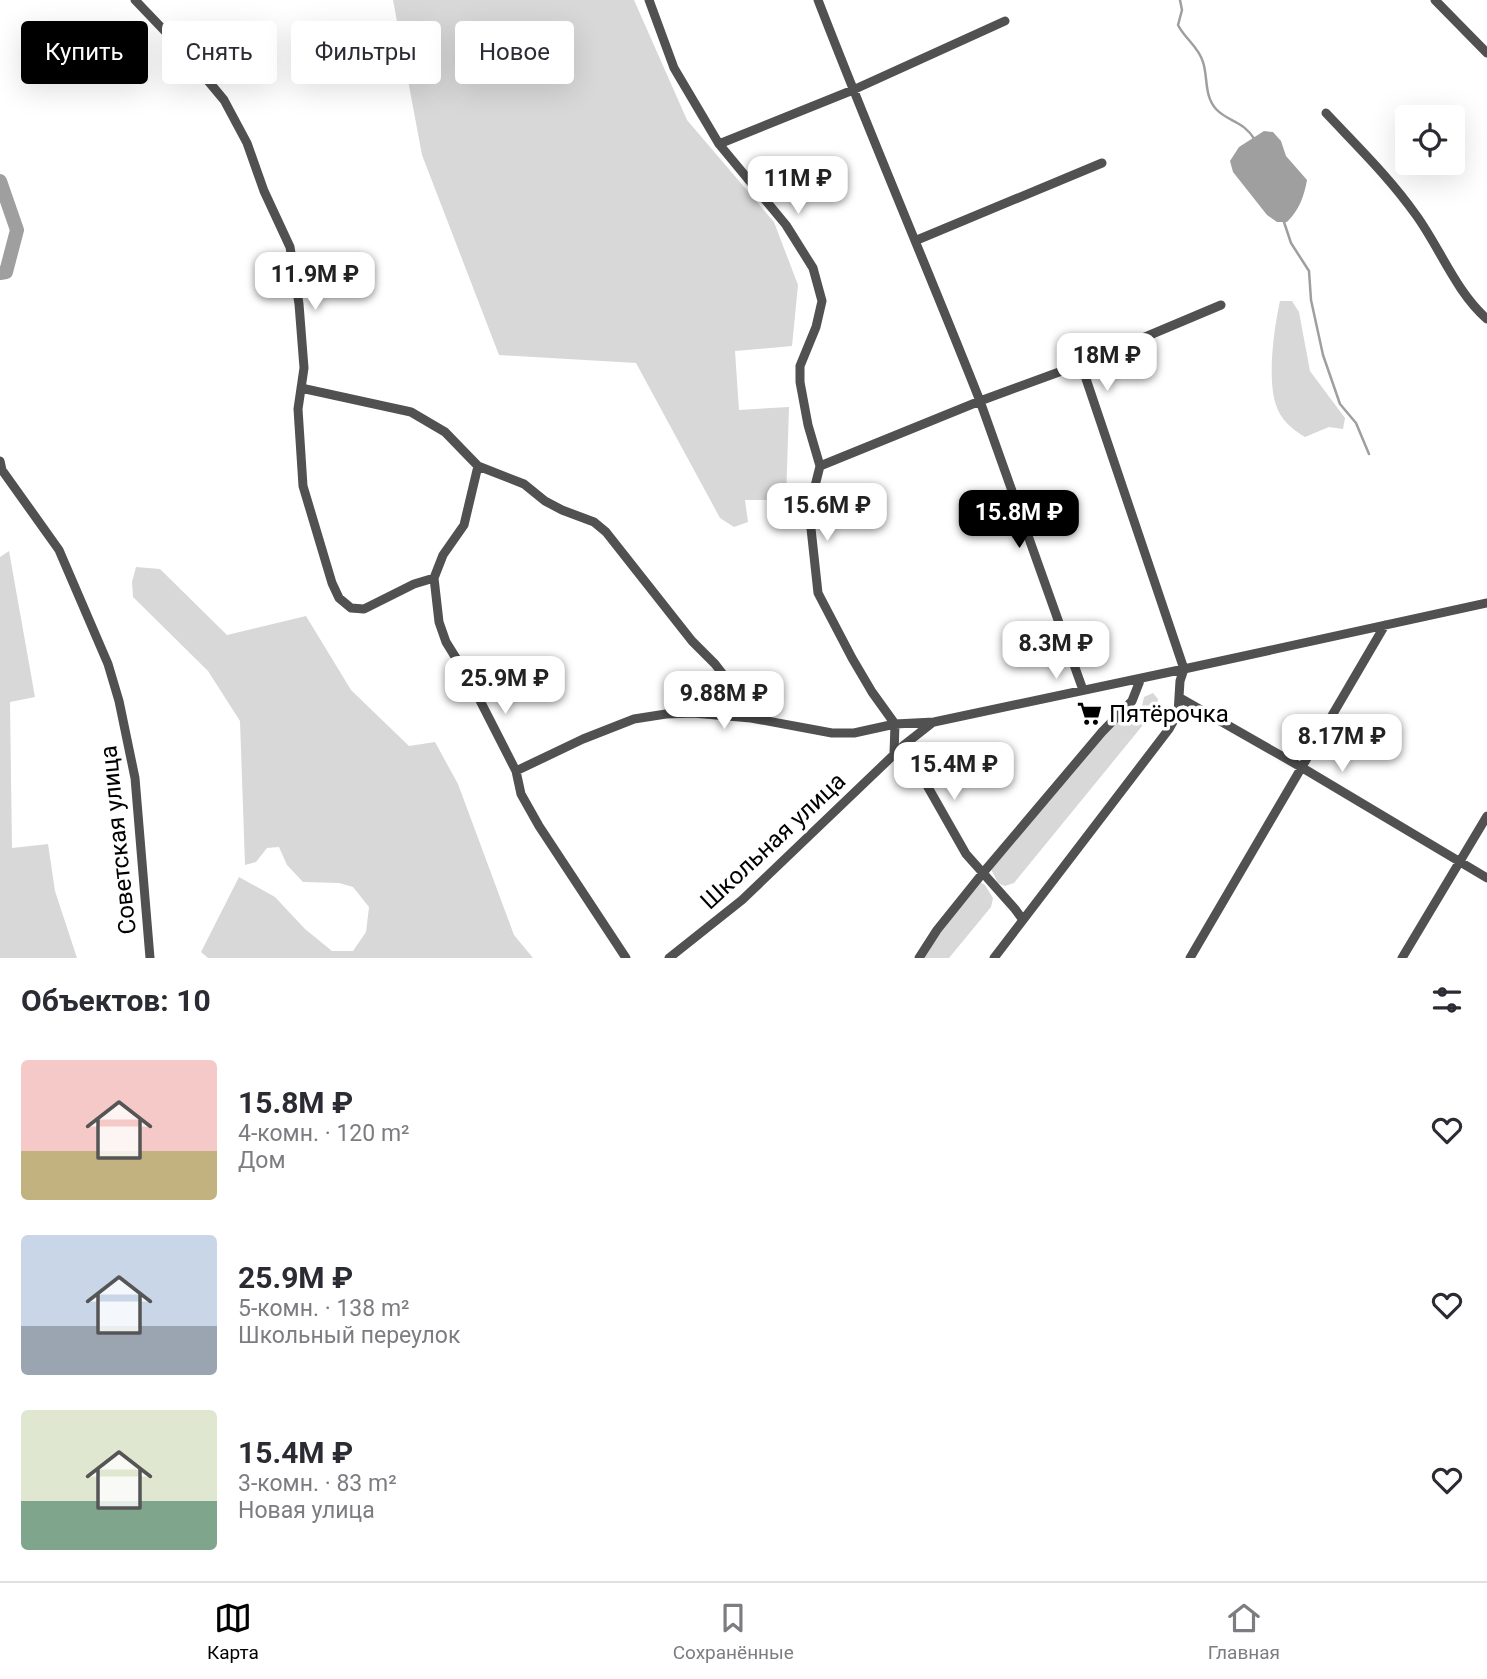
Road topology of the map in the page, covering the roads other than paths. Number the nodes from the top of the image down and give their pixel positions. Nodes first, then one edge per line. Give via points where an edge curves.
1 (135, 0) edge
2 (649, 0) edge
3 (818, 0) edge
4 (1435, 0) edge
5 (1005, 21) dead end
6 (1487, 53) edge
7 (853, 90) junction
8 (1326, 113) dead end
9 (719, 144) junction
10 (1102, 163) dead end
11 (916, 240) junction
12 (1221, 305) dead end
13 (1487, 318) edge
14 (1081, 364) junction
15 (302, 388) junction
16 (980, 401) junction
17 (0, 461) edge
18 (478, 466) junction
19 (820, 466) junction
20 (434, 579) junction
21 (1487, 603) edge
22 (1385, 625) junction
23 (1184, 669) junction
24 (1141, 678) junction
25 (1083, 691) junction
26 (1180, 698) junction
27 (751, 718) junction
28 (934, 722) junction
29 (895, 724) junction
30 (904, 745) junction
31 (894, 754) junction
32 (1301, 767) junction
33 (516, 771) junction
34 (1487, 816) edge
35 (1459, 862) junction
36 (982, 874) junction
37 (1487, 878) edge
38 (1023, 920) junction
39 (150, 958) edge
40 (626, 958) edge
41 (669, 958) edge
42 (919, 958) edge
43 (994, 958) edge
44 (1190, 958) edge
45 (1402, 958) edge

1 - 15 street via 224,100 247,143 290,247 299,304
2 - 9 street via 674,68
3 - 7 street
4 - 6 street
5 - 7 street
7 - 9 street
7 - 11 street
8 - 13 street via 1408,204 1454,277
9 - 19 street via 786,225 813,268 822,301 800,366 800,382
10 - 11 street
11 - 16 street
12 - 14 street
14 - 16 street
14 - 23 street
15 - 18 street via 411,412 445,432
15 - 20 street via 298,408 303,486 339,598 358,611
16 - 19 street
16 - 25 street
17 - 39 street, Советская улица via 65,562 108,664 135,778
18 - 20 street via 464,525 443,555
18 - 27 street via 524,484 545,501 606,532 715,664
19 - 29 street via 808,510 818,593 852,658
20 - 33 street via 446,642
21 - 22 street
22 - 23 street
22 - 32 street
23 - 24 street
23 - 26 street
24 - 25 street
24 - 36 street via 1132,701
25 - 28 street
26 - 32 street
26 - 38 street via 1169,729
27 - 29 street via 832,733
27 - 33 street via 693,713 634,719
28 - 29 street
28 - 30 street, Школьная улица
29 - 31 street
30 - 31 street, Школьная улица
30 - 36 street
31 - 41 street, Школьная улица via 742,900
32 - 35 street
32 - 44 street
33 - 40 street via 521,794 539,826
34 - 35 street
35 - 37 street
35 - 45 street
36 - 38 street
36 - 42 street
38 - 43 street

